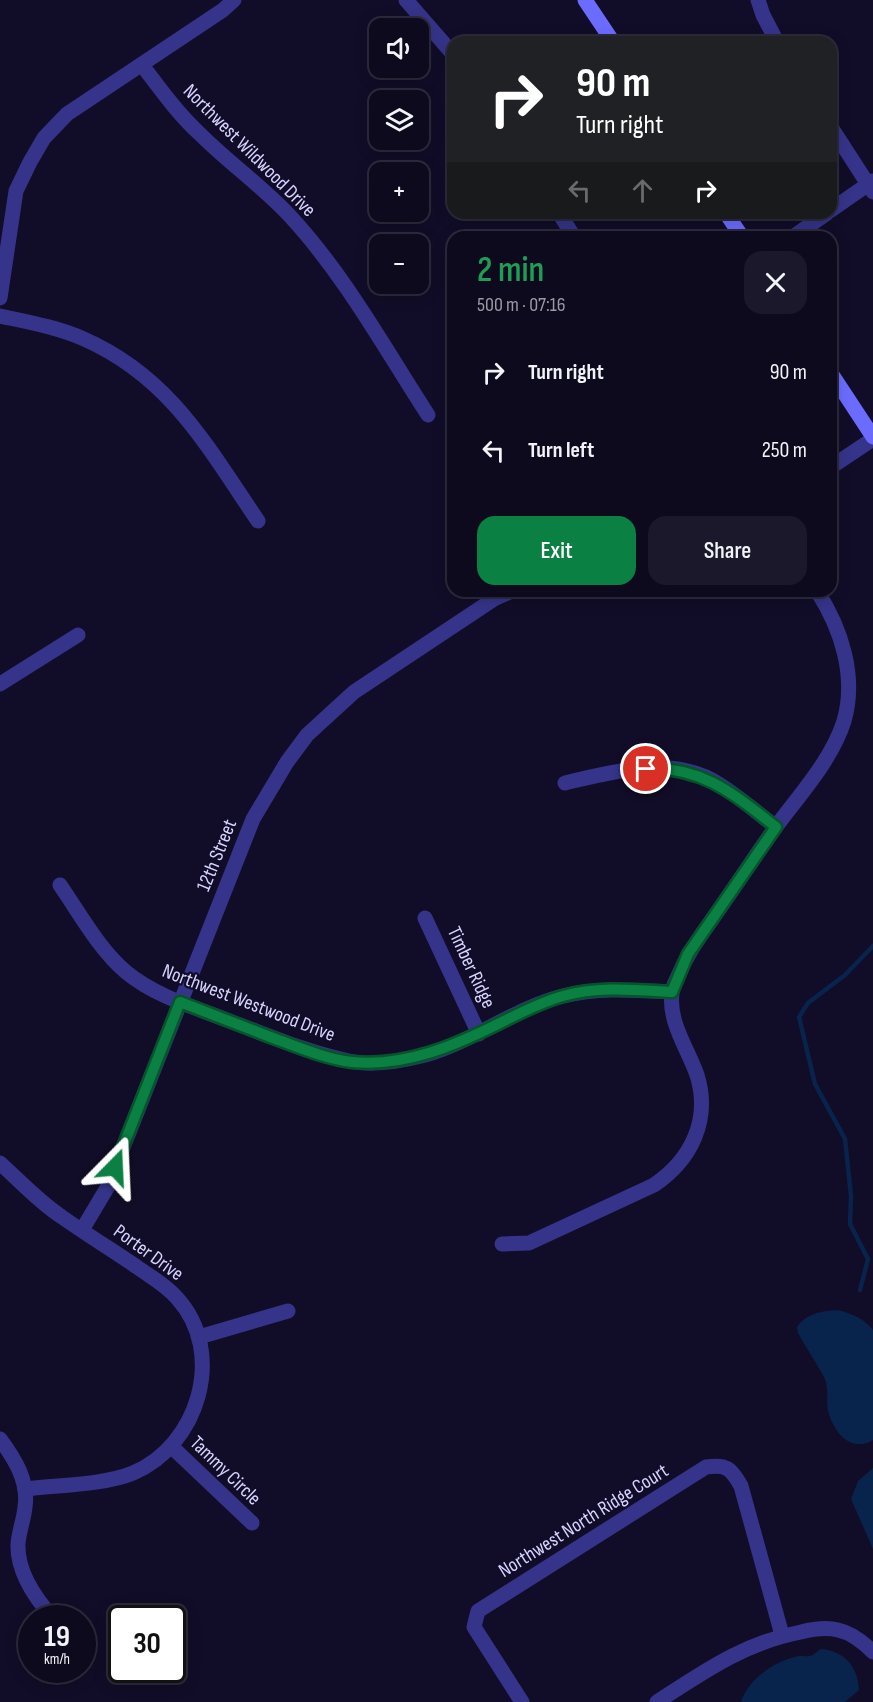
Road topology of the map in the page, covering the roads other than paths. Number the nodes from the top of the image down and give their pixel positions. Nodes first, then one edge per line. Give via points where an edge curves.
1 (234, 0) edge
2 (406, 0) edge
3 (585, 0) edge
4 (758, 0) edge
5 (609, 36) edge
6 (774, 36) edge
7 (447, 47) edge
8 (142, 65) junction
9 (837, 136) edge
10 (871, 186) edge
11 (837, 207) edge
12 (819, 219) edge
13 (802, 231) edge
14 (0, 298) edge
15 (0, 316) edge
16 (837, 382) edge
17 (428, 415) dead end
18 (873, 438) edge
19 (837, 463) edge
20 (258, 521) dead end
21 (498, 597) edge
22 (820, 597) edge
23 (78, 634) dead end
24 (0, 684) edge
25 (565, 783) dead end
26 (776, 827) junction
27 (60, 885) dead end
28 (425, 918) dead end
29 (672, 992) junction
30 (180, 1002) junction
31 (479, 1034) junction
32 (0, 1163) edge
33 (82, 1230) junction
34 (502, 1244) dead end
35 (288, 1311) dead end
36 (199, 1337) junction
37 (0, 1439) edge
38 (172, 1447) junction
39 (25, 1489) junction
40 (252, 1523) dead end
41 (44, 1605) edge
42 (782, 1635) junction
43 (873, 1652) edge
44 (522, 1702) edge
45 (657, 1702) edge

1 - 8 street
2 - 7 street
3 - 5 street
4 - 6 street
8 - 14 street via 67,114 44,138 16,191
8 - 17 street, Northwest Wildwood Drive via 175,110 262,188 311,240
9 - 10 street
10 - 11 street
12 - 13 street
15 - 20 street via 84,339 144,374 195,428
16 - 18 street
18 - 19 street
21 - 30 street, 12th Street via 354,692 307,735 253,819
22 - 26 street via 836,625 844,652 848,675 846,711 819,770
23 - 24 street
25 - 26 street via 632,770 684,771 710,779
26 - 29 street via 688,954
27 - 30 street, Northwest Westwood Drive via 114,961 140,982
28 - 31 street, Timber Ridge
29 - 31 street, Northwest Westwood Drive via 612,990 563,996
29 - 34 street via 674,1016 702,1098 700,1119 685,1158 654,1185 530,1243
30 - 31 street, Northwest Westwood Drive via 302,1048 351,1062 405,1059
30 - 33 street, 12th Street via 107,1188
32 - 33 street, Porter Drive via 60,1216
33 - 36 street, Porter Drive via 168,1288 186,1310
35 - 36 street
36 - 38 street, Porter Drive via 202,1360 197,1402 186,1428
37 - 39 street via 20,1471
38 - 39 street, Porter Drive via 131,1474
38 - 40 street, Tammy Circle
39 - 41 street via 18,1545 20,1561
42 - 43 street via 836,1629
42 - 44 street, Northwest North Ridge Court via 741,1486 723,1459 469,1620
42 - 45 street via 727,1657

